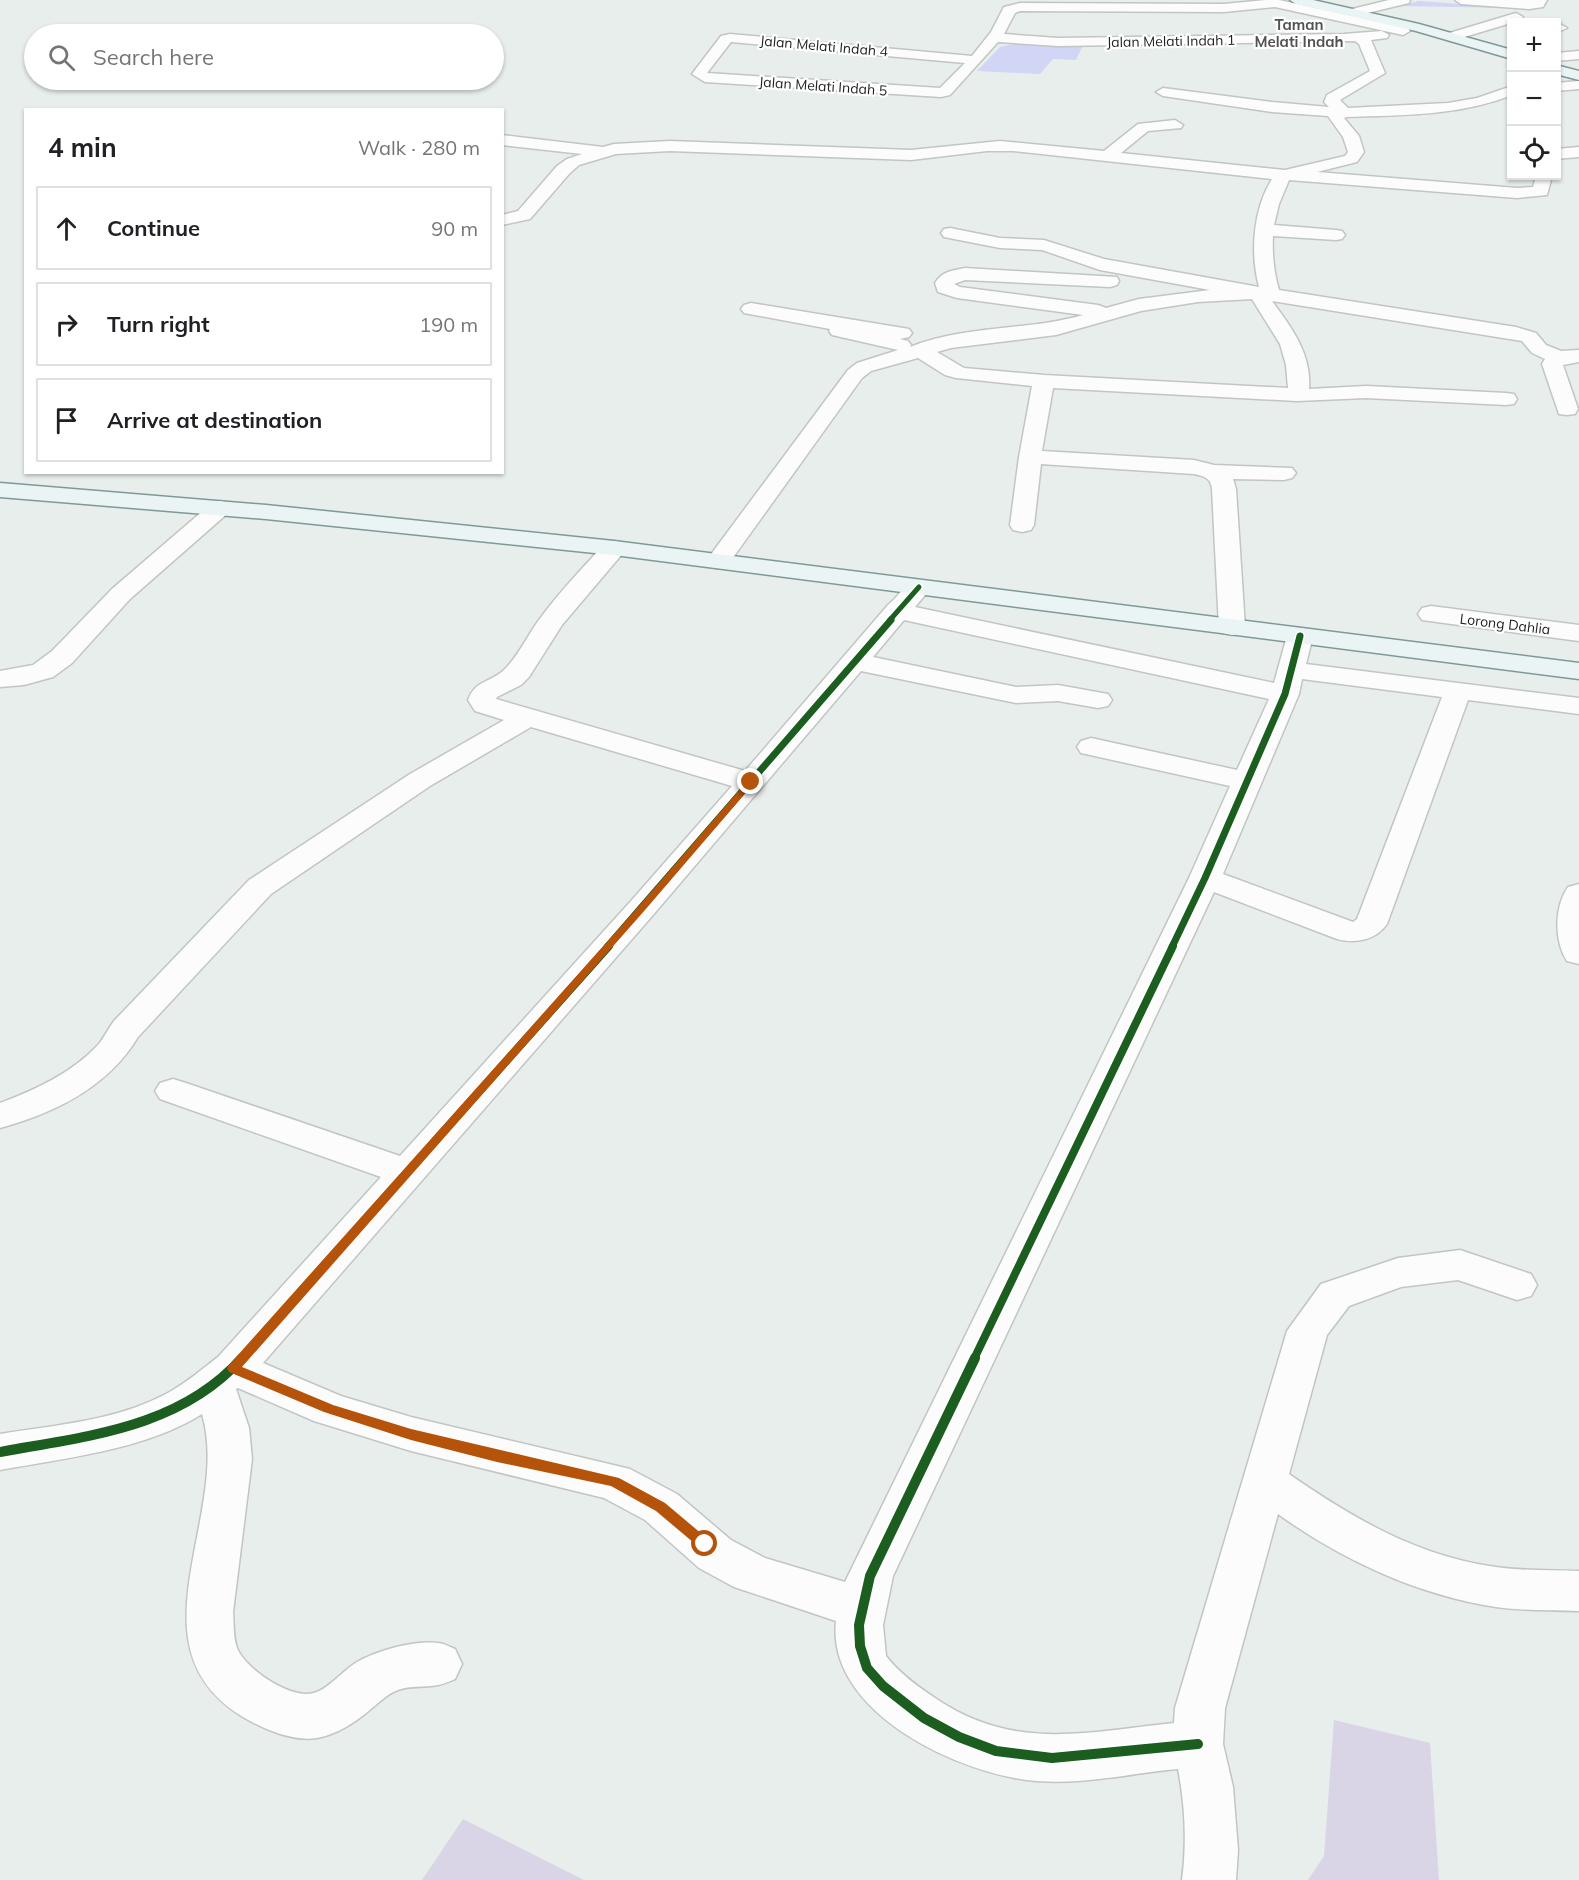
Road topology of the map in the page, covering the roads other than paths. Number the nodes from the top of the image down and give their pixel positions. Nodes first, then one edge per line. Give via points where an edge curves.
1 (1296, 0) edge
2 (1331, 0) edge
3 (1404, 0) edge
4 (1461, 0) edge
5 (1541, 0) edge
6 (1370, 8) junction
7 (1353, 12) junction
8 (1516, 17) dead end
9 (1419, 28) junction
10 (1403, 31) junction
11 (1471, 32) junction
12 (1507, 33) edge
13 (1451, 37) junction
14 (995, 38) junction
15 (1359, 38) junction
16 (1507, 54) edge
17 (1579, 55) edge
18 (1561, 57) edge
19 (975, 60) junction
20 (1561, 71) edge
21 (1561, 77) edge
22 (705, 78) joint
23 (1577, 78) edge
24 (1561, 85) edge
25 (1163, 92) dead end
26 (1507, 92) edge
27 (1344, 112) junction
28 (1175, 125) dead end
29 (568, 135) dead end
30 (504, 140) edge
31 (551, 146) junction
32 (600, 151) junction
33 (1579, 152) edge
34 (1561, 154) edge
35 (1106, 157) junction
36 (520, 158) dead end
37 (573, 162) junction
38 (1288, 175) junction
39 (1544, 180) edge
40 (504, 220) edge
41 (1266, 221) junction
42 (1332, 228) dead end
43 (950, 233) dead end
44 (1174, 276) junction
45 (1265, 294) junction
46 (751, 309) dead end
47 (878, 312) dead end
48 (1109, 312) junction
49 (905, 346) junction
50 (1569, 356) edge
51 (1044, 381) junction
52 (1297, 395) junction
53 (1506, 399) dead end
54 (1567, 409) dead end
55 (1030, 457) junction
56 (1214, 472) junction
57 (1284, 473) dead end
58 (0, 490) edge
59 (220, 508) junction
60 (1022, 525) dead end
61 (614, 548) junction
62 (718, 561) junction
63 (908, 599) junction
64 (1431, 614) dead end
65 (1232, 627) junction
66 (1579, 633) edge
67 (854, 661) junction
68 (1293, 667) junction
69 (1579, 671) edge
70 (0, 679) edge
71 (1458, 691) junction
72 (1098, 700) dead end
73 (1579, 706) edge
74 (514, 714) junction
75 (1091, 747) dead end
76 (1246, 781) junction
77 (751, 782) junction
78 (1205, 878) junction
79 (1579, 894) edge
80 (1579, 953) edge
81 (173, 1091) dead end
82 (0, 1116) edge
83 (406, 1172) junction
84 (1517, 1285) dead end
85 (224, 1378) junction
86 (0, 1452) edge
87 (1266, 1481) junction
88 (1579, 1591) edge
89 (861, 1607) junction
90 (438, 1665) dead end
91 (1198, 1744) junction
92 (1209, 1880) edge

1 - 7 main road
2 - 6 street
3 - 6 street
4 - 5 street via 1529,5
6 - 7 street
7 - 9 main road
8 - 11 street
9 - 10 street, Jalan Melati Indah 1
9 - 13 main road
10 - 14 street via 1281,3 1264,3 1224,8 1011,8
10 - 15 street, Jalan Melati Indah 1
11 - 12 street
11 - 13 street
13 - 16 main road
14 - 15 street, Jalan Melati Indah 1 via 1079,42
14 - 19 street
15 - 27 street via 1365,42 1378,73 1332,99
17 - 18 street
19 - 22 street, Jalan Melati Indah 5 via 941,93
19 - 22 street, Jalan Melati Indah 4 via 730,38 699,74
20 - 23 main road
21 - 23 street
23 - 24 street
25 - 27 street
26 - 27 street via 1448,108
27 - 38 street via 1335,117 1355,144 1356,152 1351,159
28 - 35 street via 1144,127
29 - 31 street
30 - 31 street
31 - 32 street
32 - 35 street via 670,146 911,155 1000,145
32 - 37 street
33 - 34 street
35 - 38 street
36 - 37 street
37 - 40 street via 524,215
38 - 39 street via 1530,193 1543,189
38 - 41 street via 1278,181
41 - 42 street
41 - 45 street
43 - 44 street via 1000,243 1044,245 1100,264
44 - 45 street
44 - 48 street via 1113,281 965,274 949,277 944,283 945,288 957,292
45 - 48 street via 1198,296
45 - 50 street via 1516,333 1528,337 1539,349
45 - 52 street via 1262,300 1280,324 1300,377
46 - 49 street via 847,326
47 - 49 street via 901,323
48 - 49 street via 1061,327
49 - 51 street via 952,371
49 - 62 street via 855,374
50 - 54 street via 1552,364
51 - 52 street
51 - 55 street
52 - 53 street via 1366,392
55 - 56 street via 1194,467
55 - 60 street
56 - 57 street
56 - 65 street via 1224,489
58 - 59 main road
59 - 61 main road
59 - 70 street via 121,594 62,657 24,677
61 - 62 main road
61 - 74 street via 551,621 519,671 485,692 485,705
62 - 63 main road
63 - 65 main road
63 - 67 street
63 - 68 street
64 - 66 street, Lorong Dahlia
65 - 68 main road
67 - 72 street via 1016,695 1058,693
67 - 77 street
68 - 69 main road
68 - 71 street
68 - 76 street
71 - 73 street
71 - 78 street via 1371,924 1349,932
74 - 77 street
74 - 82 street via 260,886 86,1074
75 - 76 street
76 - 78 street
77 - 83 street
78 - 89 street via 870,1576
79 - 80 street via 1573,921
81 - 83 street
83 - 85 street
84 - 87 street via 1460,1265 1398,1273 1335,1295 1308,1331
85 - 86 street via 174,1412 147,1423
85 - 89 street via 411,1434 614,1482 661,1507 715,1554 750,1573
85 - 90 street via 230,1472 210,1621 214,1652 234,1683 269,1708 308,1717 328,1712 380,1674 401,1666
87 - 88 street via 1370,1548 1438,1574 1497,1587
87 - 91 street via 1200,1708
89 - 91 street via 860,1640 871,1676 918,1717 957,1737 1035,1758
91 - 92 street via 1207,1787 1212,1850

